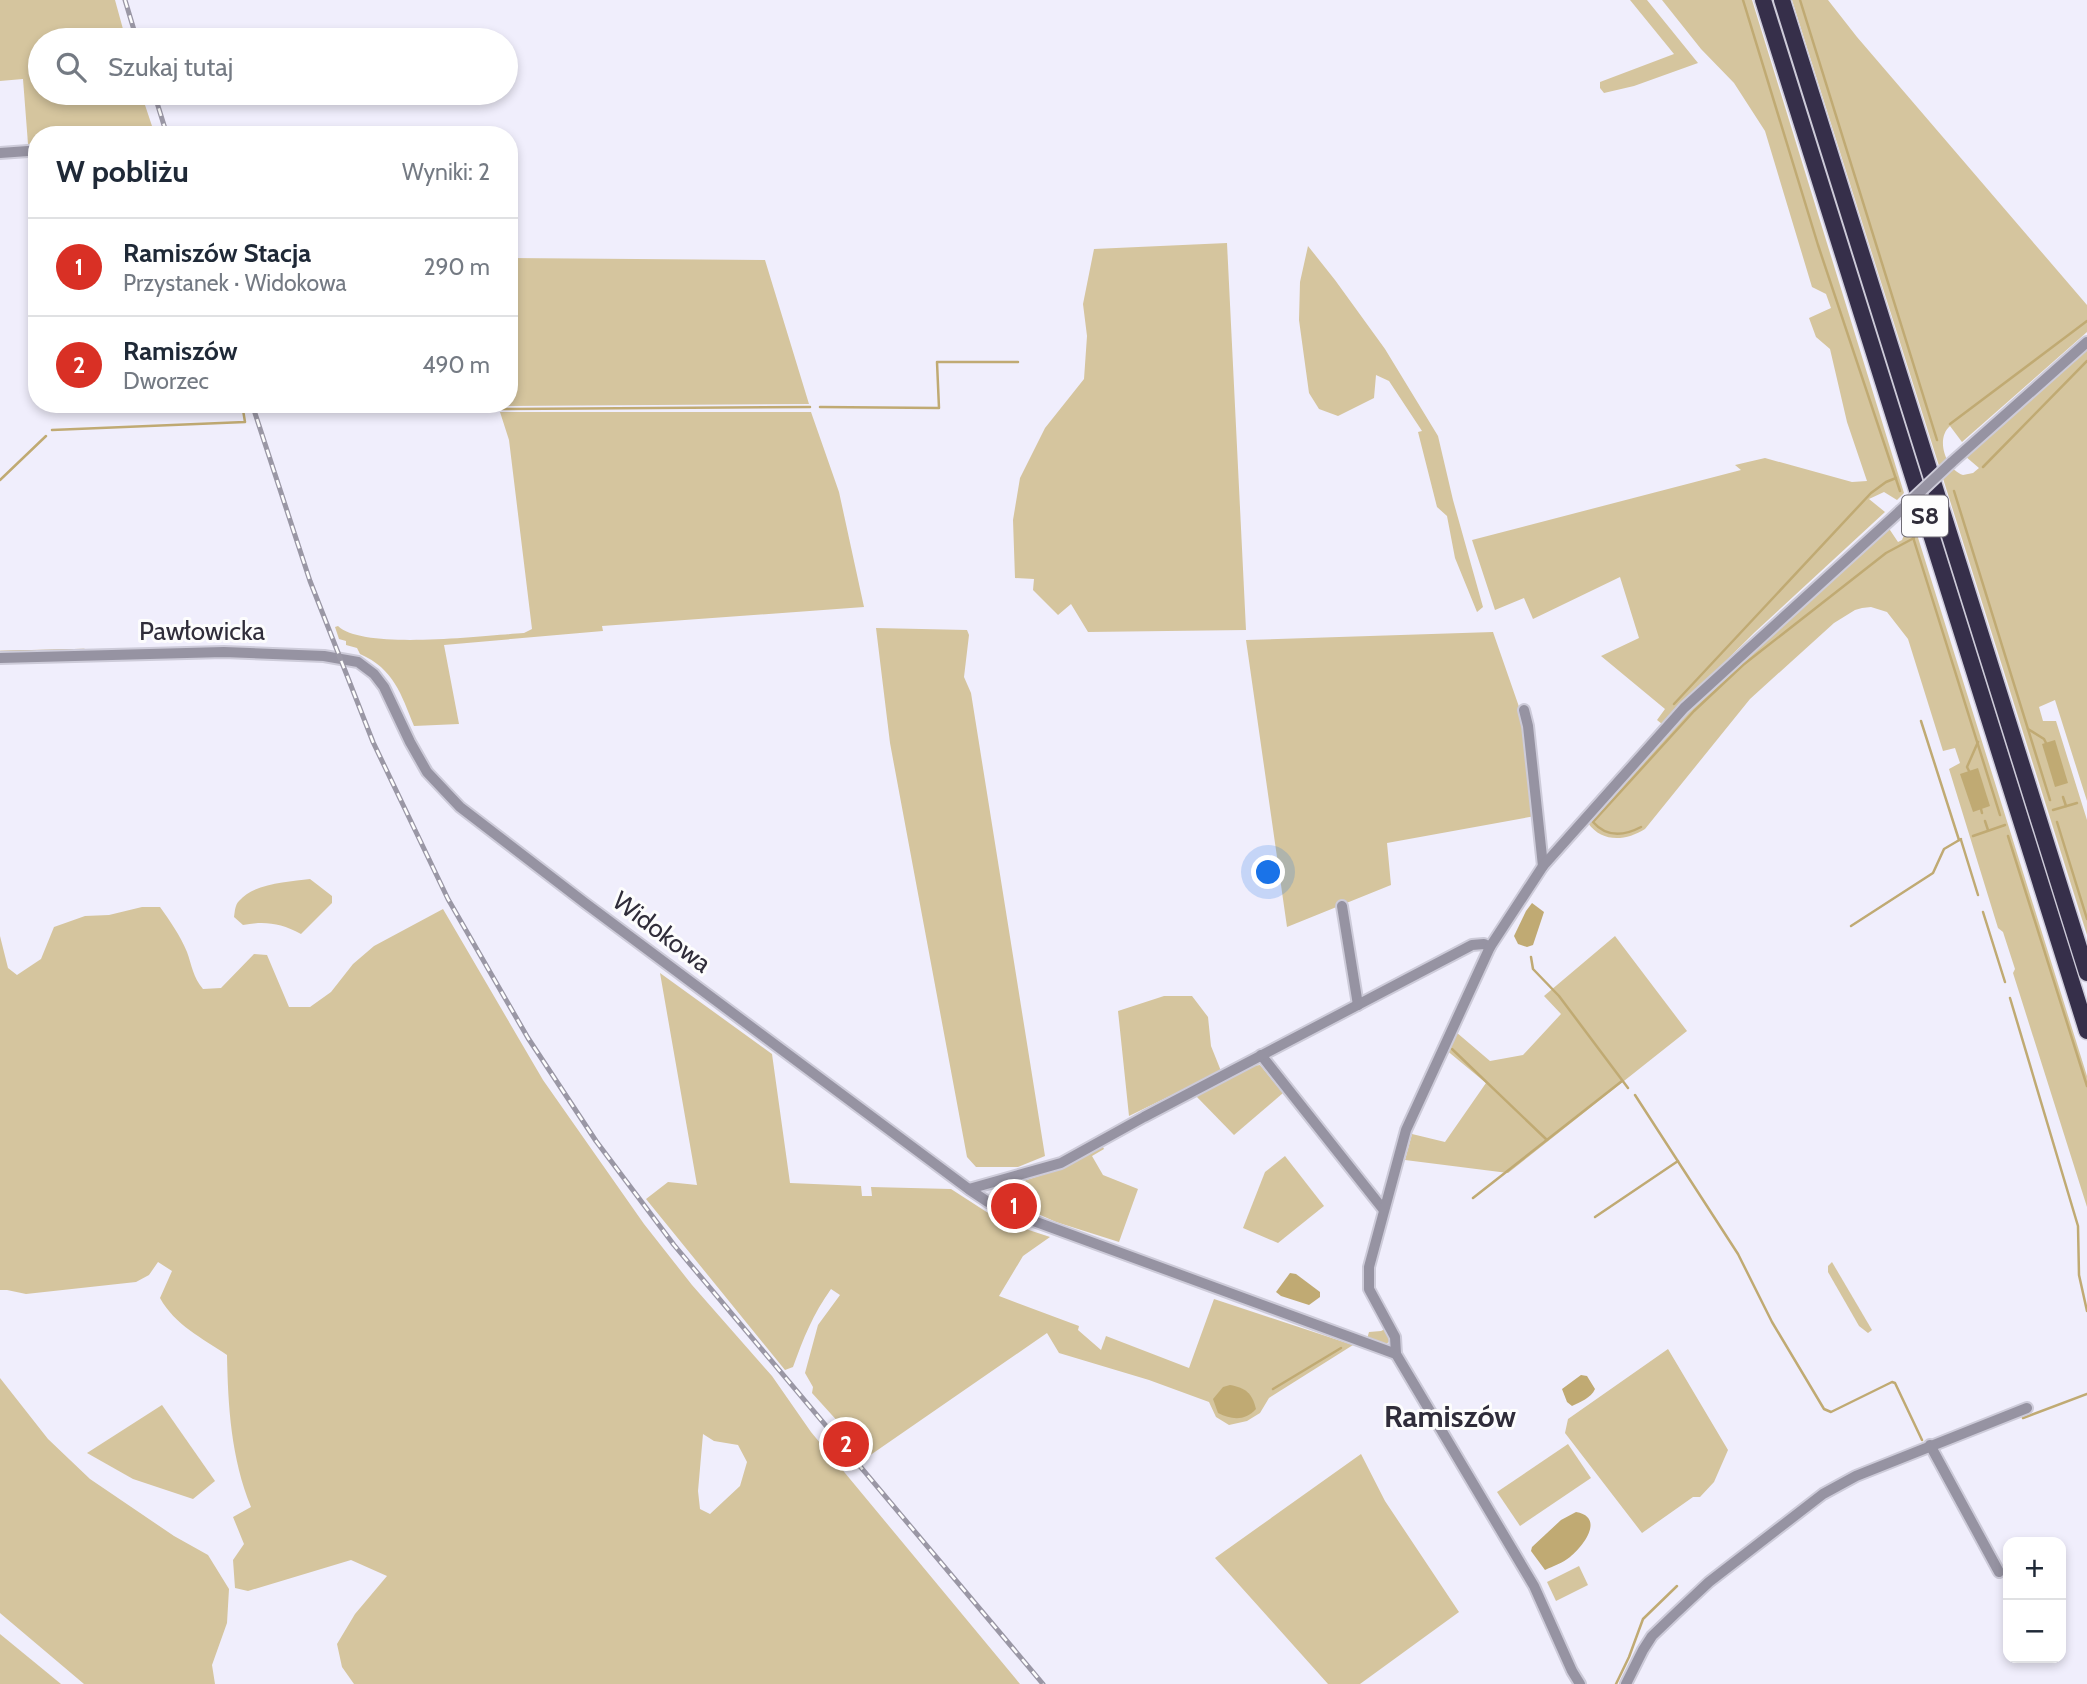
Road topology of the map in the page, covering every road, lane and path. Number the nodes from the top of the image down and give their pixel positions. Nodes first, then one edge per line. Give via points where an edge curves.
1 (1763, 0) edge
2 (1782, 0) edge
3 (28, 151) dead end
4 (0, 153) edge
5 (2087, 342) edge
6 (0, 658) edge
7 (388, 695) joint
8 (1524, 710) dead end
9 (1543, 866) junction
10 (1342, 906) dead end
11 (1490, 947) junction
12 (2087, 973) edge
13 (1358, 1005) junction
14 (2087, 1031) edge
15 (1261, 1055) junction
16 (969, 1189) junction
17 (1383, 1209) junction
18 (1396, 1354) junction
19 (2028, 1408) dead end
20 (1930, 1445) junction
21 (2000, 1572) dead end
22 (1580, 1684) edge
23 (1626, 1684) edge

1 - 14 highway, S8
2 - 12 highway, S8
3 - 4 street
5 - 9 street, bridge via 1684,708
6 - 7 street, Pawłowicka via 224,652 324,656 364,665
7 - 16 street, Widokowa via 420,762 460,807
8 - 9 street
9 - 11 street
10 - 13 street
11 - 13 street via 1472,945
11 - 17 street via 1406,1130
13 - 15 street
15 - 16 street via 1061,1163
15 - 17 street
16 - 18 street, Widokowa via 1020,1216
17 - 18 street via 1368,1280 1395,1337
18 - 22 street via 1529,1577
19 - 20 street
20 - 21 street
20 - 23 street via 1832,1489 1758,1543 1652,1636

